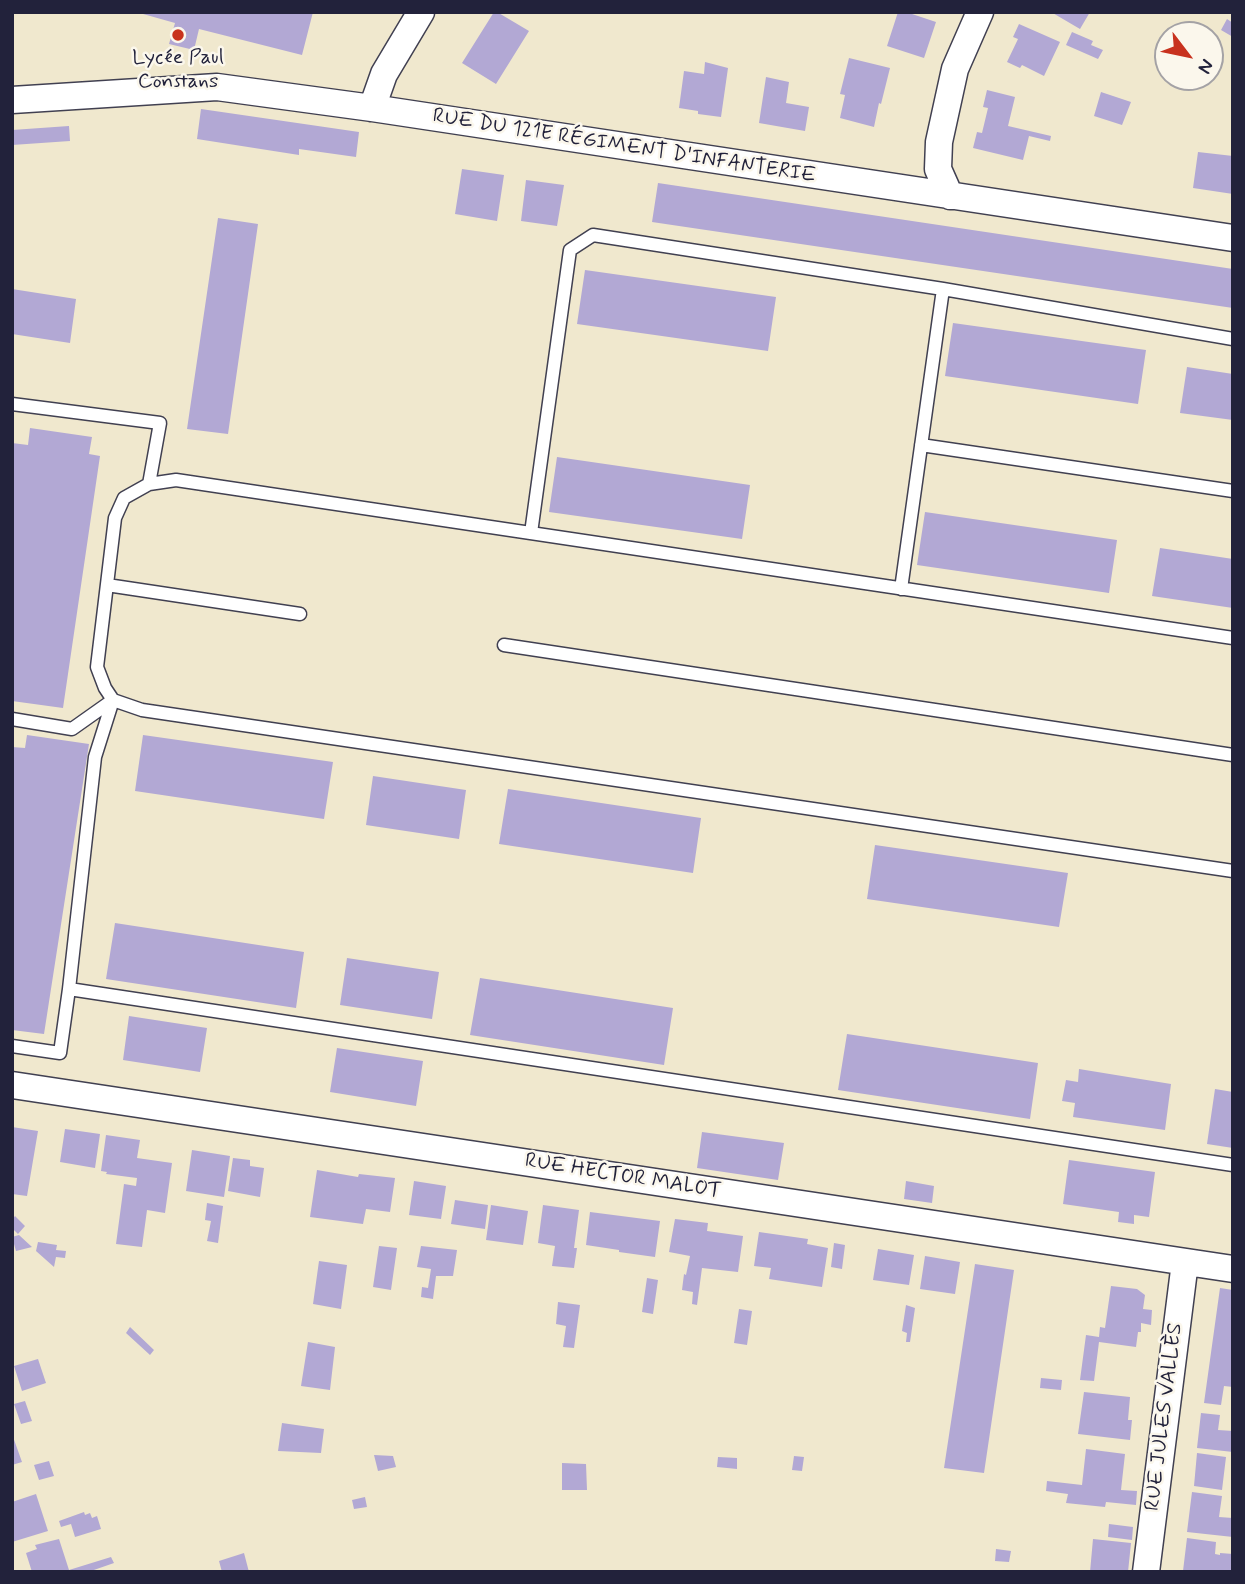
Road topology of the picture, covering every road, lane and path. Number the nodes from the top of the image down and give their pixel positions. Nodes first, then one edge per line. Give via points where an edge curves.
1 (421, 12) edge
2 (981, 12) edge
3 (12, 100) edge
4 (372, 108) junction
5 (950, 196) junction
6 (1233, 238) edge
7 (943, 289) junction
8 (1233, 339) edge
9 (12, 404) edge
10 (921, 445) junction
11 (149, 484) junction
12 (1233, 491) edge
13 (531, 533) junction
14 (107, 584) junction
15 (901, 589) junction
16 (300, 614) dead end
17 (1233, 638) edge
18 (504, 645) dead end
19 (113, 699) junction
20 (12, 719) edge
21 (1233, 755) edge
22 (1233, 871) edge
23 (69, 989) junction
24 (12, 1046) edge
25 (12, 1085) edge
26 (1233, 1165) edge
27 (1185, 1262) junction
28 (1233, 1269) edge
29 (1146, 1572) edge

1 - 4 street via 384,74
2 - 5 street via 955,69 939,142 938,169
3 - 4 street, RUE DU 121E RÉGIMENT D'INFANTERIE via 217,87
4 - 5 street, RUE DU 121E RÉGIMENT D'INFANTERIE
5 - 6 street, RUE DU 121E RÉGIMENT D'INFANTERIE
7 - 8 lane
7 - 10 lane
7 - 13 lane via 593,235 569,250
9 - 11 lane via 160,423
10 - 12 lane
10 - 15 lane
11 - 13 lane via 176,480
11 - 14 lane via 124,498 115,518
13 - 15 lane
14 - 16 lane
14 - 19 lane via 97,667
15 - 17 lane
18 - 21 lane
19 - 20 lane via 72,729
19 - 22 lane via 142,710
19 - 23 lane via 94,757
23 - 24 lane via 61,1054
23 - 26 lane
25 - 27 street, RUE HECTOR MALOT
27 - 28 street, RUE HECTOR MALOT
27 - 29 street, RUE JULES VALLÈS

